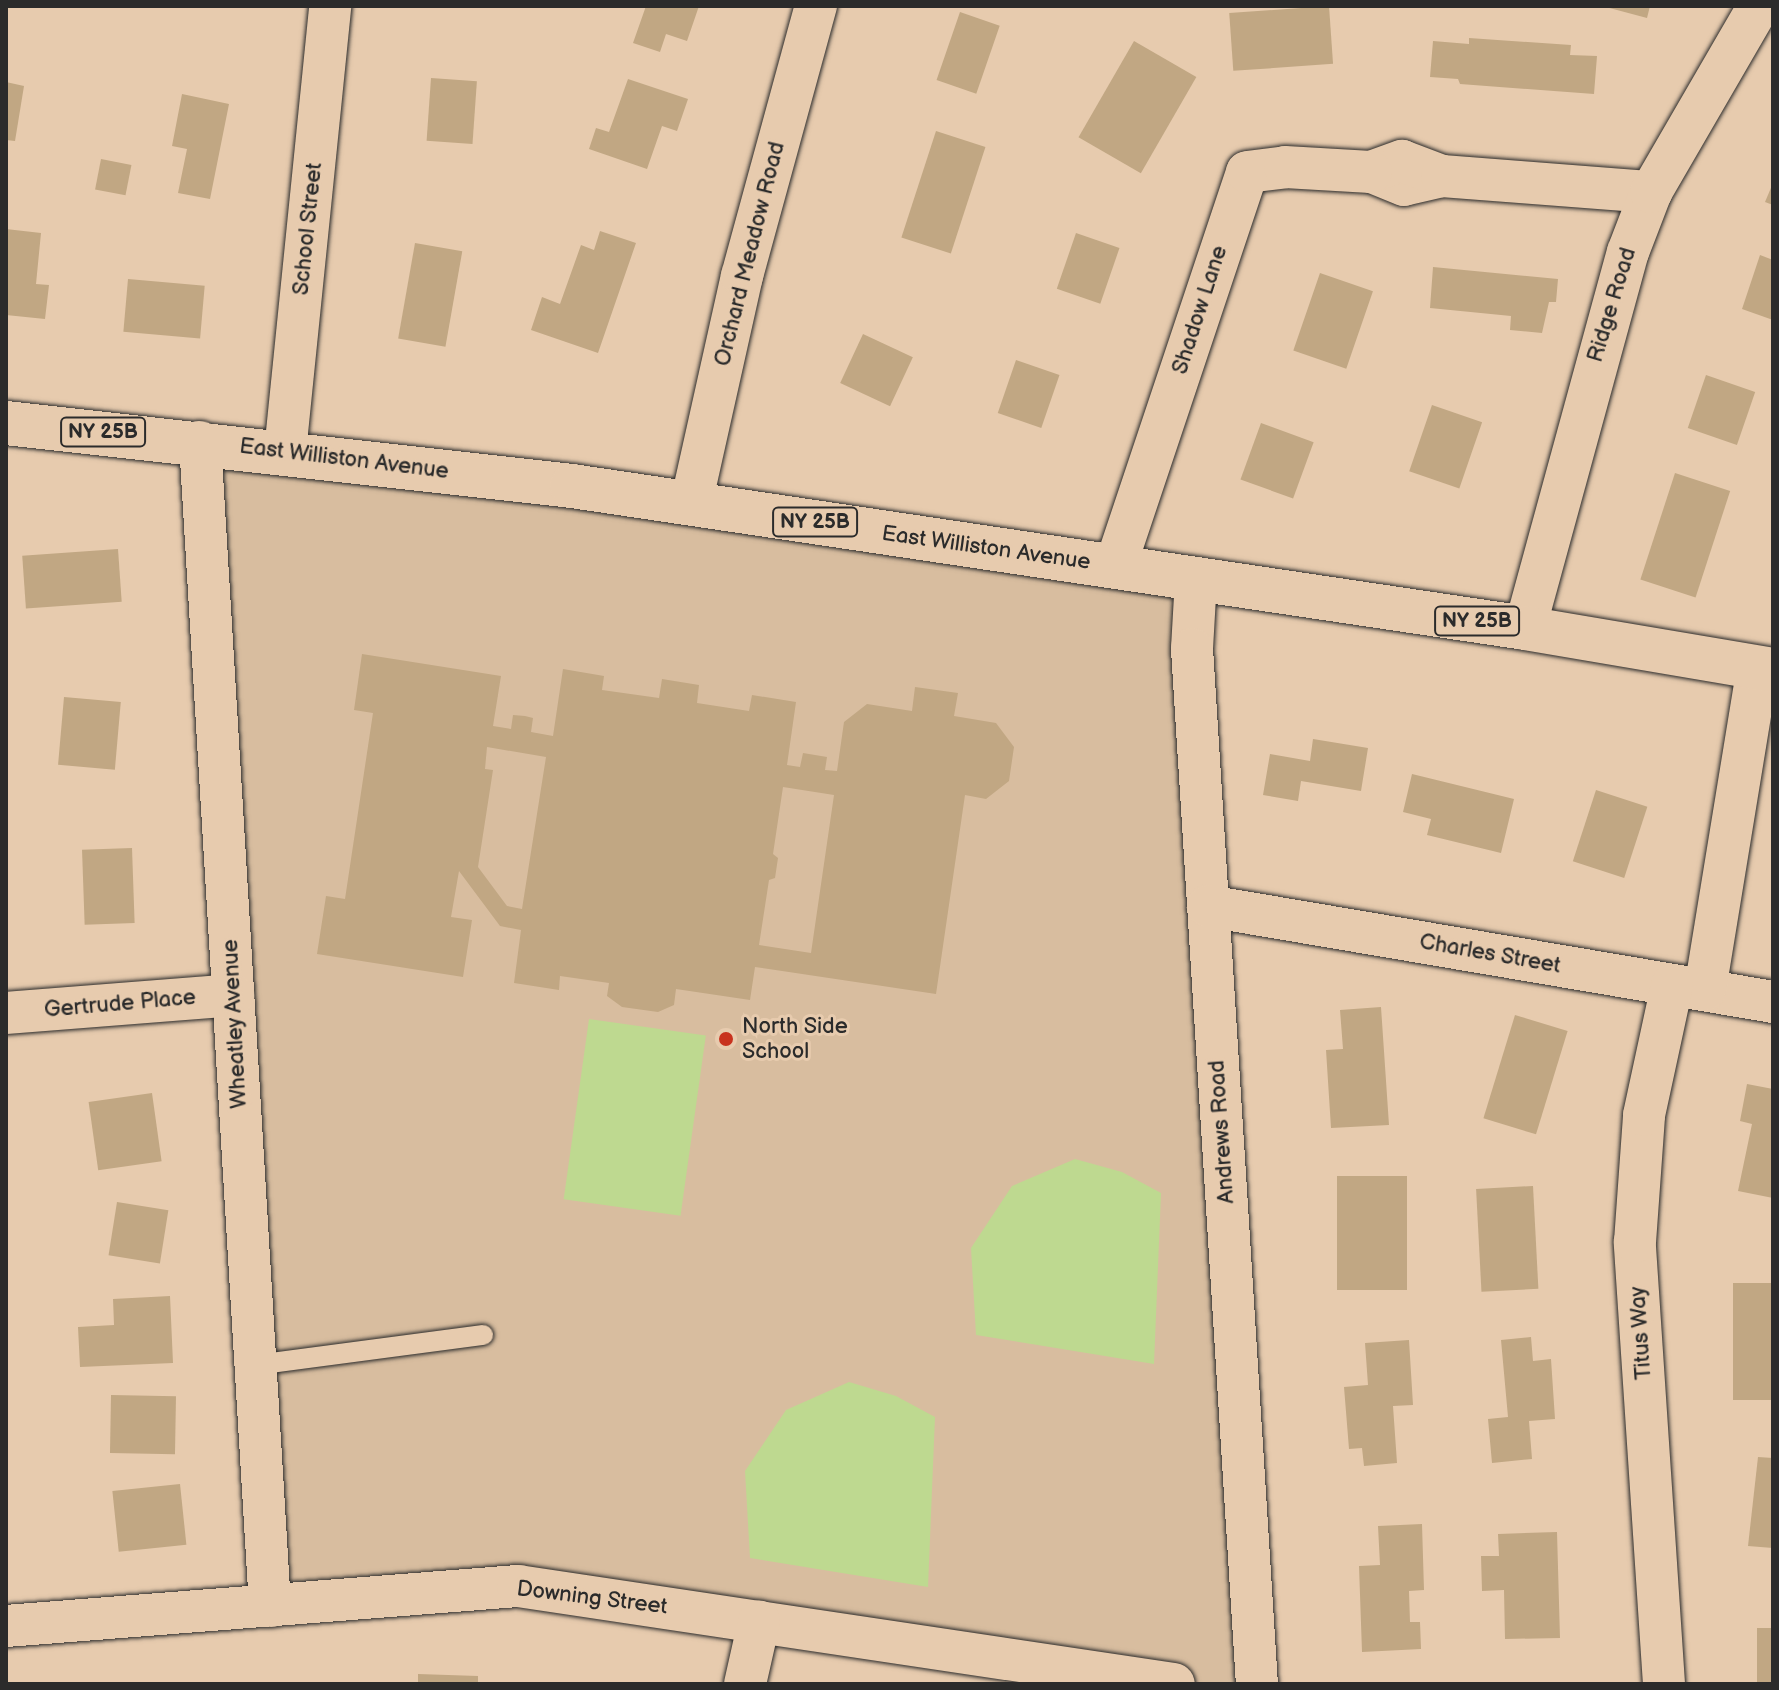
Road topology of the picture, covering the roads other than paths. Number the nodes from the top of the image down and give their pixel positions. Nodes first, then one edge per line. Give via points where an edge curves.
1 (816, 6) edge
2 (1759, 6) edge
3 (323, 7) edge
4 (1651, 192) junction
5 (6, 423) edge
6 (200, 442) junction
7 (285, 452) junction
8 (691, 504) junction
9 (1115, 567) junction
10 (1196, 579) junction
11 (1525, 628) junction
12 (1768, 664) edge
13 (1208, 906) junction
14 (1689, 988) junction
15 (233, 995) junction
16 (1773, 1002) edge
17 (6, 1013) edge
18 (483, 1335) dead end
19 (255, 1365) junction
20 (270, 1606) junction
21 (759, 1622) junction
22 (6, 1626) edge
23 (745, 1684) edge
24 (1174, 1684) edge
25 (1257, 1684) edge
26 (1664, 1684) edge

1 - 8 street, Orchard Meadow Road via 742,276
2 - 4 street, Ridge Road
3 - 7 street, School Street
4 - 9 street, Shadow Lane via 1442,176 1402,161 1371,172 1285,167 1247,172
4 - 11 street, Ridge Road via 1603,327
5 - 6 main road, East Williston Avenue / NY 25B
6 - 7 main road, East Williston Avenue / NY 25B
6 - 15 street, Wheatley Avenue
7 - 8 main road, East Williston Avenue / NY 25B
8 - 9 main road, East Williston Avenue / NY 25B
9 - 10 main road, East Williston Avenue / NY 25B
10 - 11 main road, East Williston Avenue / NY 25B
10 - 13 street, Andrews Road via 1192,649
11 - 12 main road, East Williston Avenue / NY 25B
12 - 14 street, Titus Way
13 - 14 street, Charles Street
13 - 25 street, Andrews Road
14 - 16 street, Charles Street
14 - 26 street, Titus Way via 1644,1115 1635,1242
15 - 17 street, Gertrude Place
15 - 19 street, Wheatley Avenue
18 - 19 lane
19 - 20 street, Wheatley Avenue
20 - 21 street, Downing Street via 518,1586
20 - 22 street, Downing Street
21 - 23 street
21 - 24 street, Downing Street

